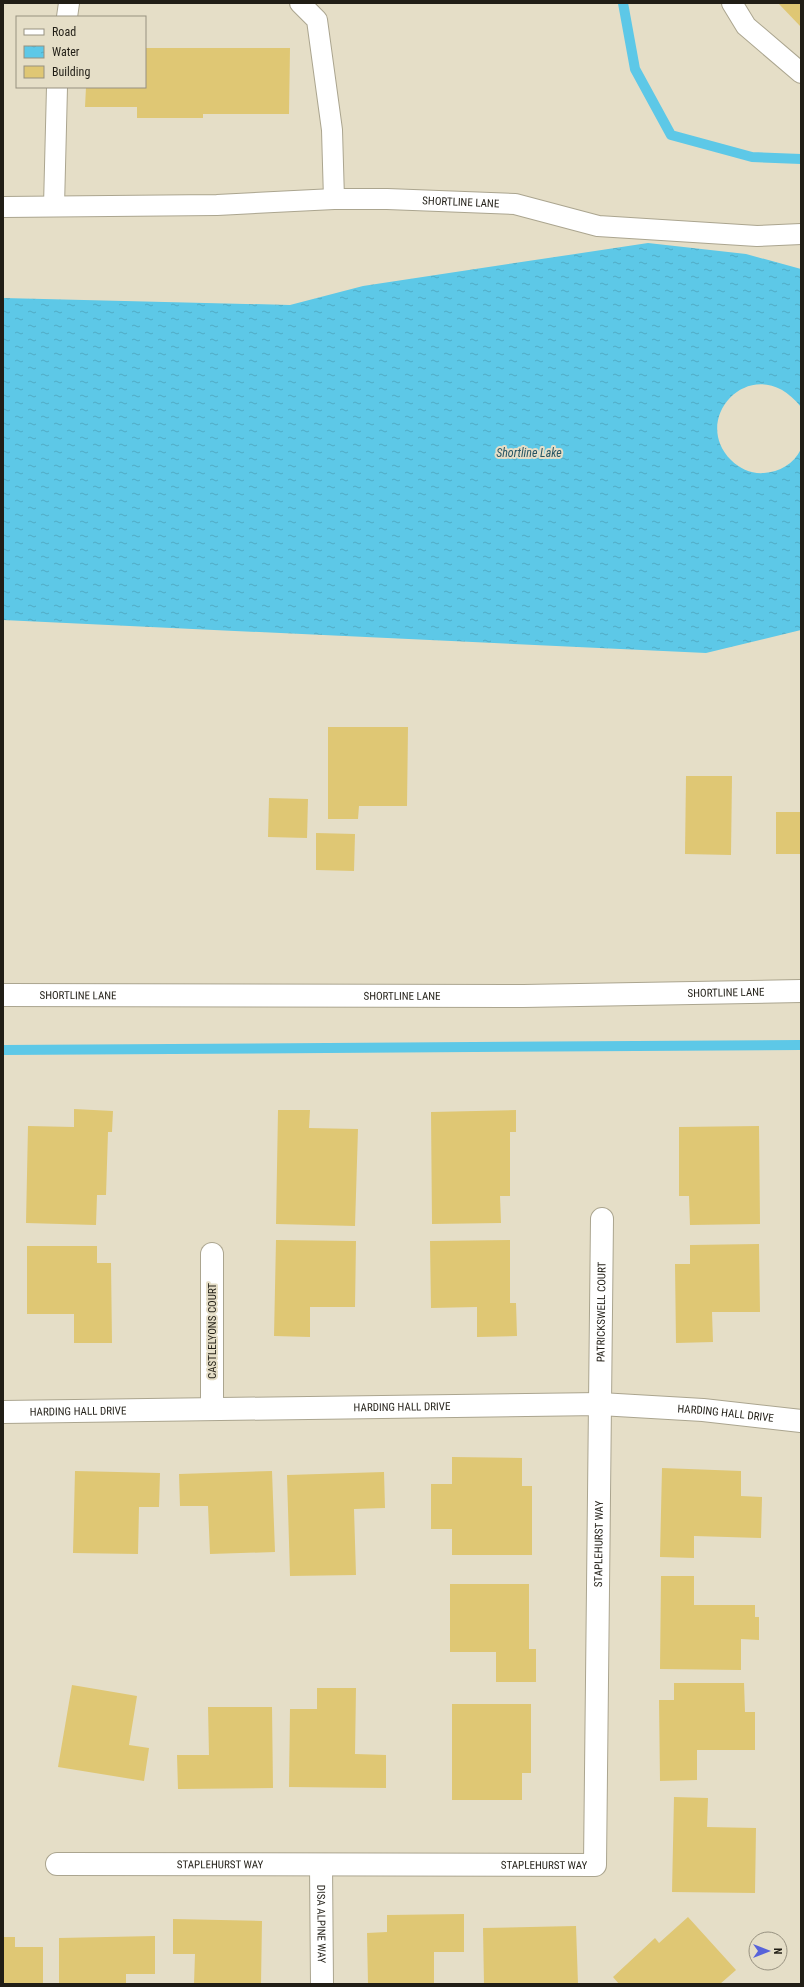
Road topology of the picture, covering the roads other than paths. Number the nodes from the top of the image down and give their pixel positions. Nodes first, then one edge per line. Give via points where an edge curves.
1 (69, 3) edge
2 (300, 3) edge
3 (732, 3) edge
4 (67, 16) edge
5 (801, 73) edge
6 (57, 88) edge
7 (334, 199) junction
8 (54, 206) junction
9 (3, 207) edge
10 (801, 234) edge
11 (801, 991) edge
12 (3, 995) edge
13 (602, 1220) dead end
14 (212, 1254) dead end
15 (600, 1404) junction
16 (212, 1409) junction
17 (3, 1412) edge
18 (801, 1421) edge
19 (57, 1864) dead end
20 (321, 1865) junction
21 (322, 1984) edge

1 - 4 lane
2 - 7 lane via 317,20 332,130
3 - 5 lane via 746,26
6 - 8 lane
7 - 8 lane, SHORTLINE LANE via 217,205
7 - 10 lane, SHORTLINE LANE via 515,204 598,226 757,236
8 - 9 lane, SHORTLINE LANE
11 - 12 street, SHORTLINE LANE via 523,996
13 - 15 street, PATRICKSWELL COURT
14 - 16 street, CASTLELYONS COURT
15 - 16 street, HARDING HALL DRIVE
15 - 18 street, HARDING HALL DRIVE via 703,1410
15 - 20 street, STAPLEHURST WAY via 595,1865
16 - 17 street, HARDING HALL DRIVE
19 - 20 street, STAPLEHURST WAY
20 - 21 street, DISA ALPINE WAY

